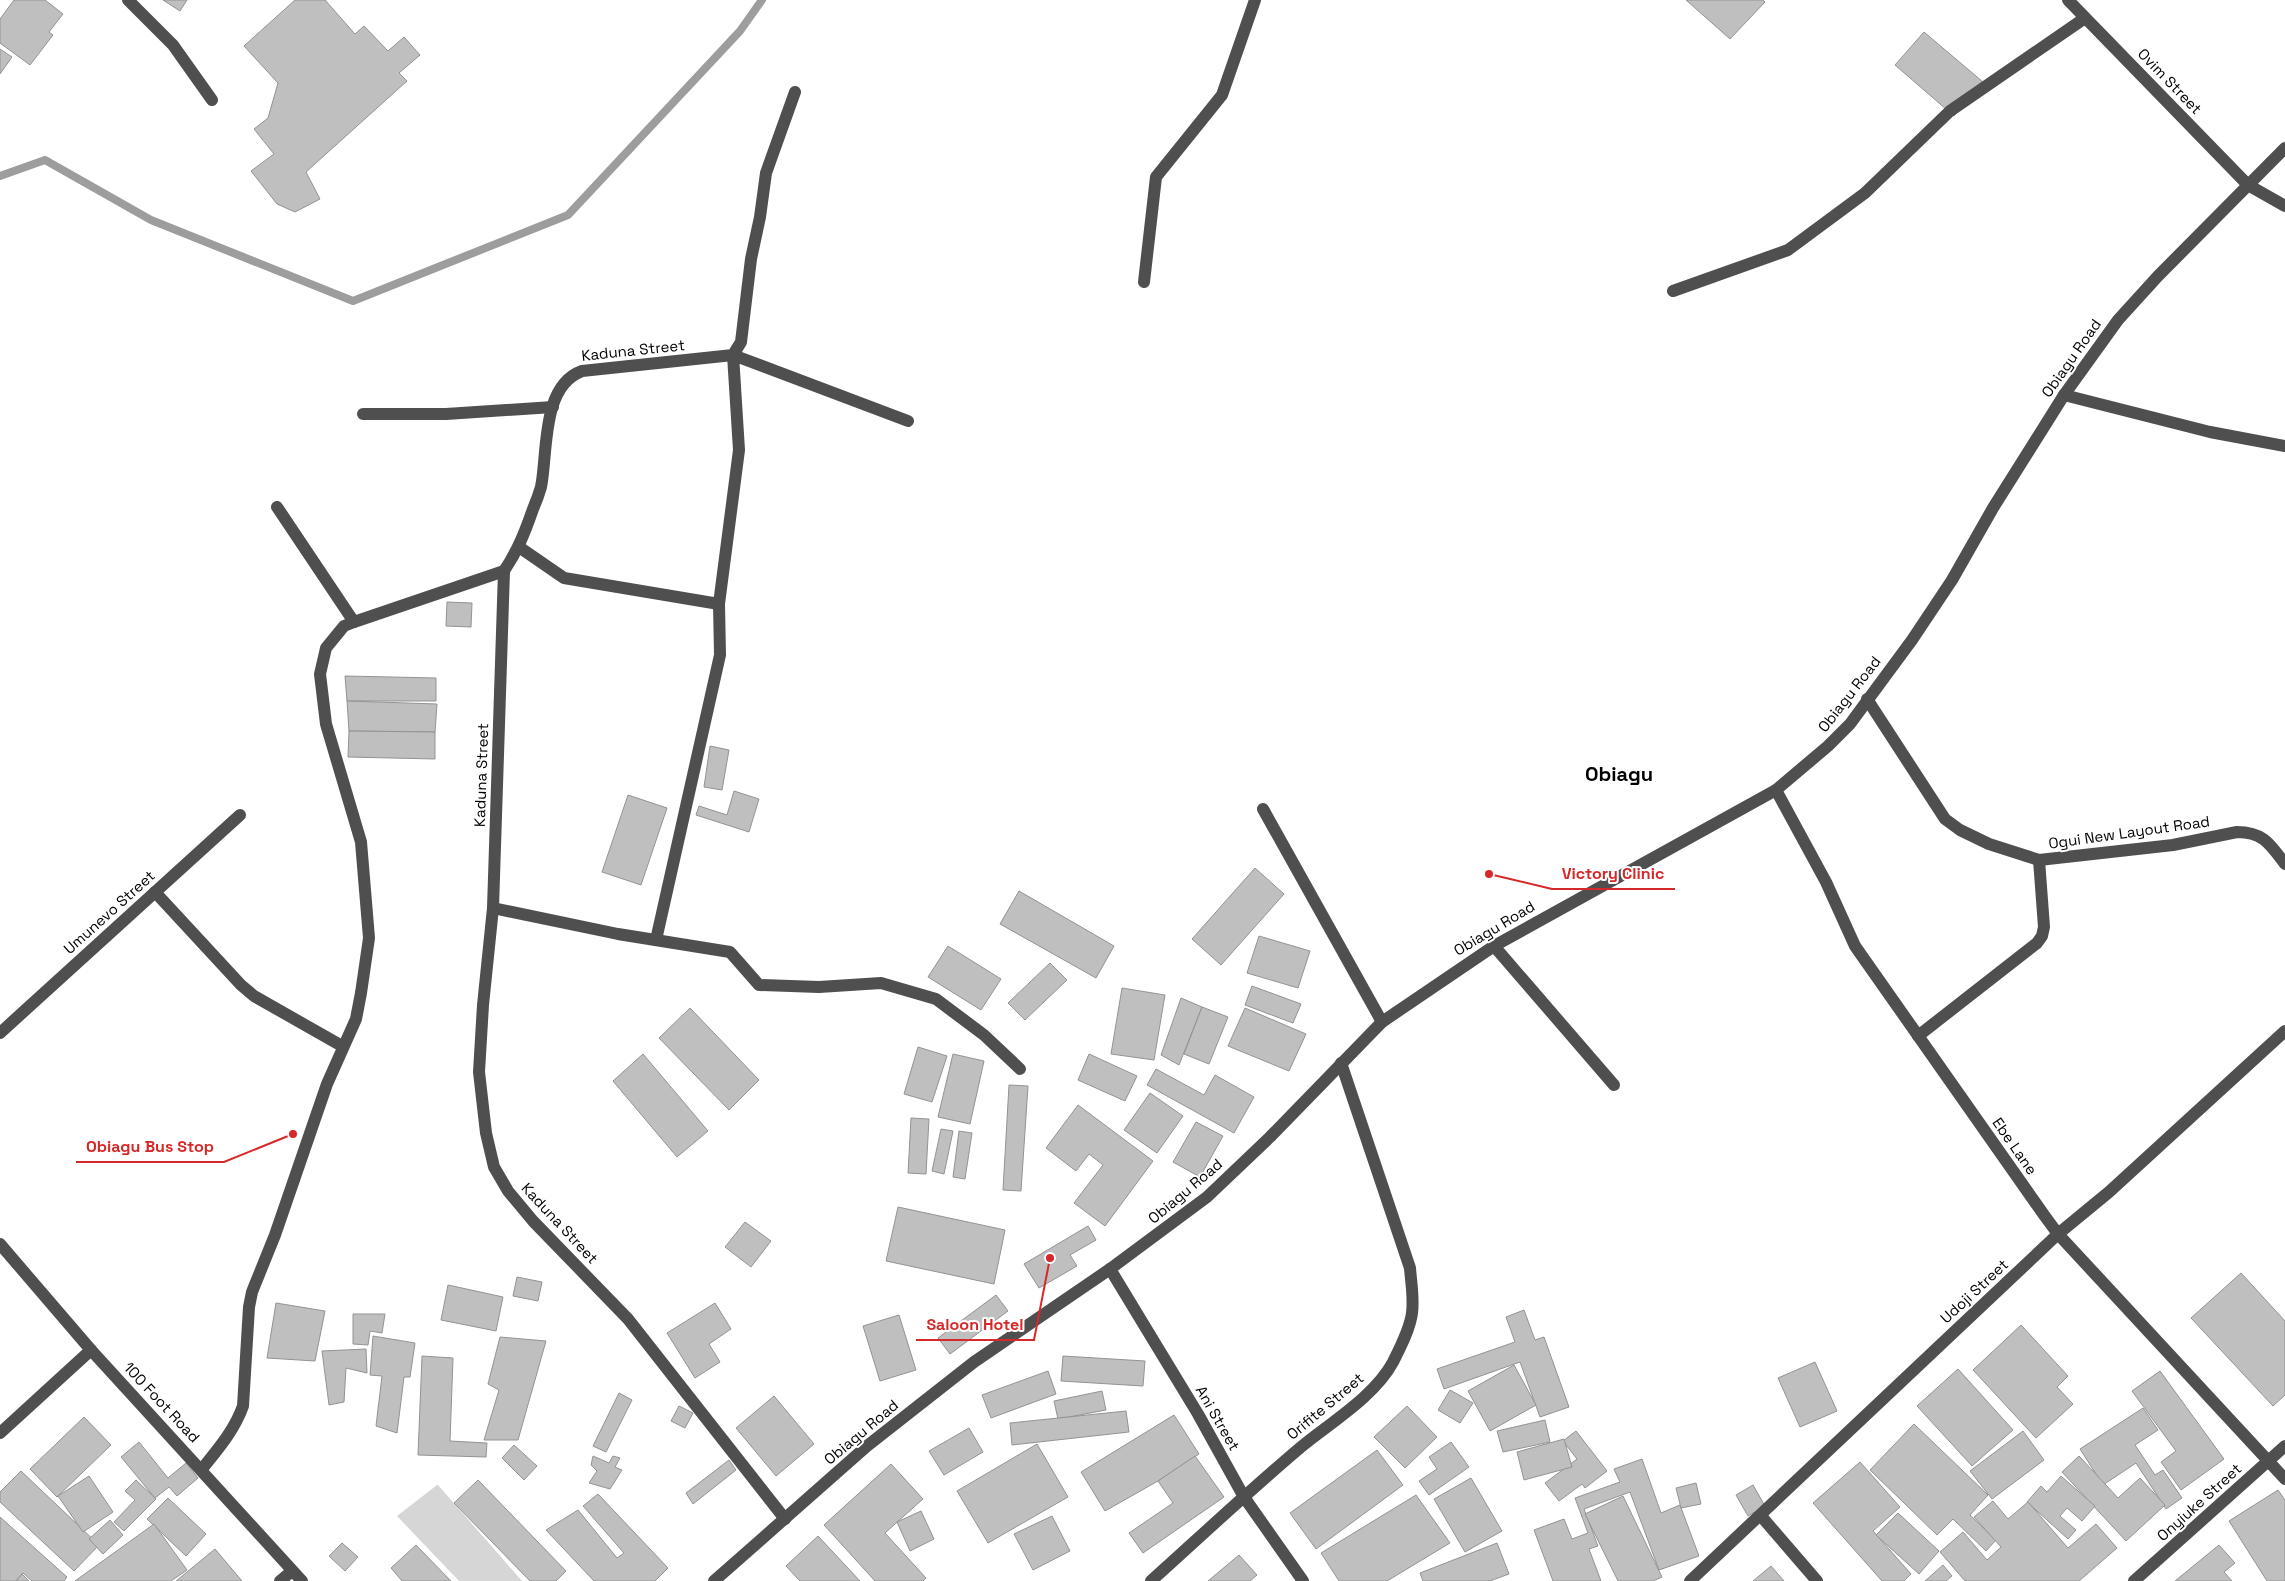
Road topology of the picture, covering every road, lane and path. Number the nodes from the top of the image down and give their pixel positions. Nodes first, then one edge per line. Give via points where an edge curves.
1 (128, 0) edge
2 (1255, 0) edge
3 (2068, 0) edge
4 (2085, 18) junction
5 (795, 92) dead end
6 (212, 100) dead end
7 (2285, 148) edge
8 (2248, 185) junction
9 (2285, 206) edge
10 (1144, 282) dead end
11 (1673, 291) dead end
12 (733, 355) junction
13 (2064, 395) junction
14 (553, 407) junction
15 (363, 414) dead end
16 (908, 421) dead end
17 (2285, 446) edge
18 (277, 507) dead end
19 (520, 547) junction
20 (504, 571) junction
21 (719, 604) junction
22 (354, 622) junction
23 (1867, 699) junction
24 (1776, 790) junction
25 (1263, 809) dead end
26 (240, 815) dead end
27 (2039, 860) junction
28 (2285, 864) edge
29 (155, 892) junction
30 (494, 908) junction
31 (656, 940) junction
32 (1494, 946) junction
33 (1382, 1022) junction
34 (2285, 1032) edge
35 (0, 1033) edge
36 (1918, 1036) junction
37 (342, 1046) junction
38 (1341, 1063) junction
39 (1020, 1069) dead end
40 (1614, 1085) dead end
41 (2058, 1234) junction
42 (0, 1244) edge
43 (1110, 1269) junction
44 (91, 1350) junction
45 (0, 1433) edge
46 (2285, 1446) edge
47 (2268, 1461) junction
48 (202, 1470) junction
49 (2285, 1479) edge
50 (1244, 1497) junction
51 (1761, 1516) junction
52 (785, 1519) junction
53 (292, 1571) junction
54 (280, 1581) edge
55 (302, 1581) edge
56 (714, 1581) edge
57 (1151, 1581) edge
58 (1303, 1581) edge
59 (1690, 1581) edge
60 (1817, 1581) edge
61 (2134, 1581) edge

1 - 6 street via 173,45
2 - 10 street via 1222,95 1156,177
3 - 4 street, Ovim Street
4 - 8 street, Ovim Street
4 - 11 street via 1950,111 1865,193 1788,250
5 - 12 street via 766,173 741,342
7 - 8 street, Obiagu Road
8 - 9 street, Ovim Street
8 - 13 street, Obiagu Road via 2118,320
12 - 14 street, Kaduna Street via 582,370 571,375 559,389
12 - 16 street
12 - 21 street via 739,450
13 - 17 street via 2210,432
13 - 23 street, Obiagu Road via 1952,580
14 - 15 street via 446,414
14 - 19 street, Kaduna Street via 543,455 541,488
18 - 22 street
19 - 20 street, Kaduna Street
19 - 21 street via 564,578
20 - 22 street
20 - 30 street, Kaduna Street
21 - 31 street via 720,655
22 - 37 street via 344,626 326,648 320,674 326,724 361,842 369,938 356,1019
23 - 24 street, Obiagu Road via 1850,724 1828,746
23 - 27 street, Ogui New Layout Road via 1945,819 1988,844
24 - 32 street, Obiagu Road
24 - 36 street, Ebe Lane via 1826,882 1855,946
25 - 33 street
26 - 29 street, Umunevo Street
27 - 28 street, Ogui New Layout Road via 2174,845 2249,832 2260,836
27 - 36 street via 2042,936
29 - 35 street, Umunevo Street
29 - 37 street via 254,996
30 - 31 street
30 - 52 street, Kaduna Street via 479,1072 486,1134 494,1167 508,1191 533,1220 628,1319
31 - 39 street via 730,952 760,985 819,988 881,983 936,998 984,1035
32 - 33 street, Obiagu Road
32 - 40 street
33 - 38 street, Obiagu Road
34 - 41 street, Udoji Street
36 - 41 street, Ebe Lane
37 - 48 street via 252,1292 243,1406 238,1421
38 - 43 street, Obiagu Road via 1207,1198
38 - 50 street, Orifite Street via 1410,1268 1412,1314 1392,1363 1382,1378
41 - 47 street, Ebe Lane
41 - 51 street, Udoji Street via 1856,1422
42 - 44 street, 100 Foot Road
43 - 50 street, Ani Street
43 - 52 street, Obiagu Road via 974,1362 867,1446
44 - 45 street
44 - 48 street, 100 Foot Road
46 - 47 street, Onyiuke Street
47 - 49 street, Ebe Lane
47 - 61 street, Onyiuke Street
48 - 53 street, 100 Foot Road
50 - 57 street, Orifite Street
50 - 58 street, Ani Street
51 - 59 street, Udoji Street
51 - 60 street
52 - 56 street, Obiagu Road
53 - 54 street
53 - 55 street, 100 Foot Road

